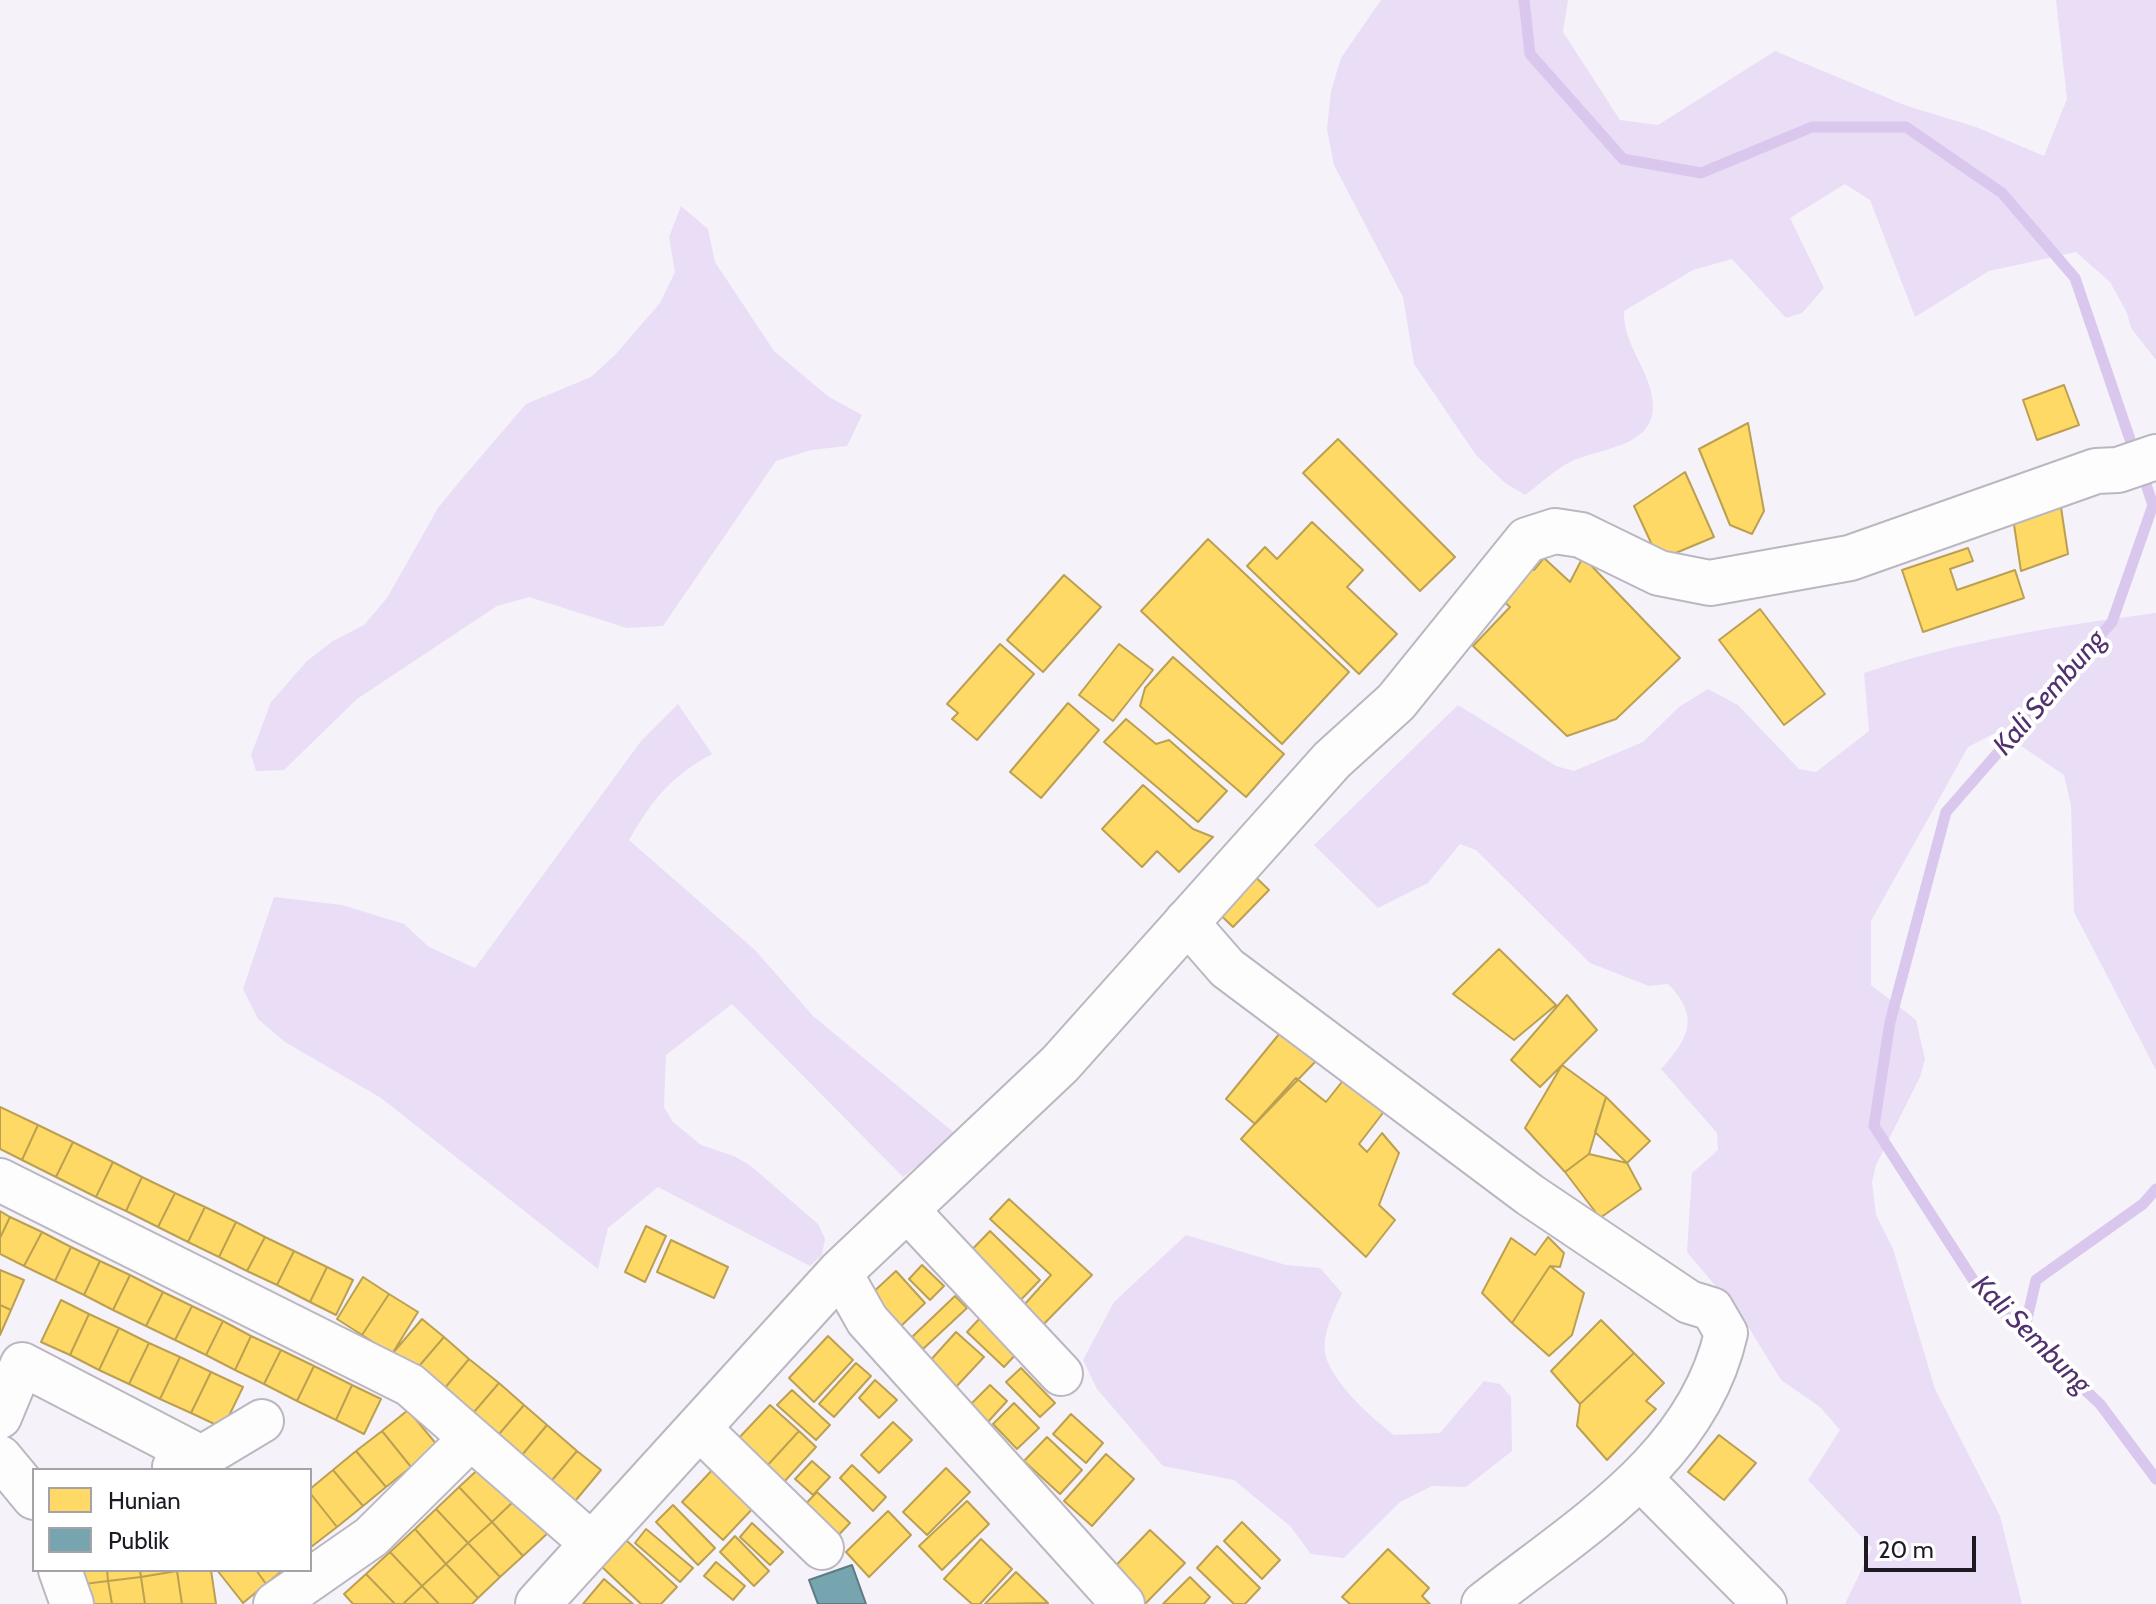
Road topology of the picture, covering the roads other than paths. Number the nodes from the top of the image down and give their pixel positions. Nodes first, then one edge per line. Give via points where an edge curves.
1 (2137, 463) edge
2 (1186, 921) junction
3 (0, 1180) edge
4 (908, 1211) junction
5 (840, 1272) junction
6 (1061, 1374) dead end
7 (0, 1417) edge
8 (262, 1421) dead end
9 (698, 1427) junction
10 (470, 1439) junction
11 (0, 1457) edge
12 (182, 1463) edge
13 (1641, 1479) junction
14 (32, 1496) edge
15 (591, 1543) junction
16 (822, 1548) dead end
17 (61, 1572) edge
18 (72, 1604) edge
19 (275, 1604) edge
20 (538, 1604) edge
21 (1123, 1604) edge
22 (1483, 1604) edge
23 (1765, 1604) edge

1 - 2 street via 2096,471 1850,558 1710,583 1659,573 1581,535 1555,531 1527,540 1396,702 1332,760
2 - 4 street via 1060,1064
2 - 13 street via 1227,968 1530,1195 1689,1302 1712,1309 1726,1333 1707,1393
3 - 10 street via 367,1361 410,1385
4 - 5 street
4 - 6 street
5 - 9 street
5 - 21 street via 867,1320
7 - 12 street via 22,1364
8 - 12 street
9 - 15 street
9 - 16 street
10 - 15 street
10 - 19 street via 371,1537
11 - 14 street
13 - 22 street
13 - 23 street
15 - 20 street
17 - 18 street

